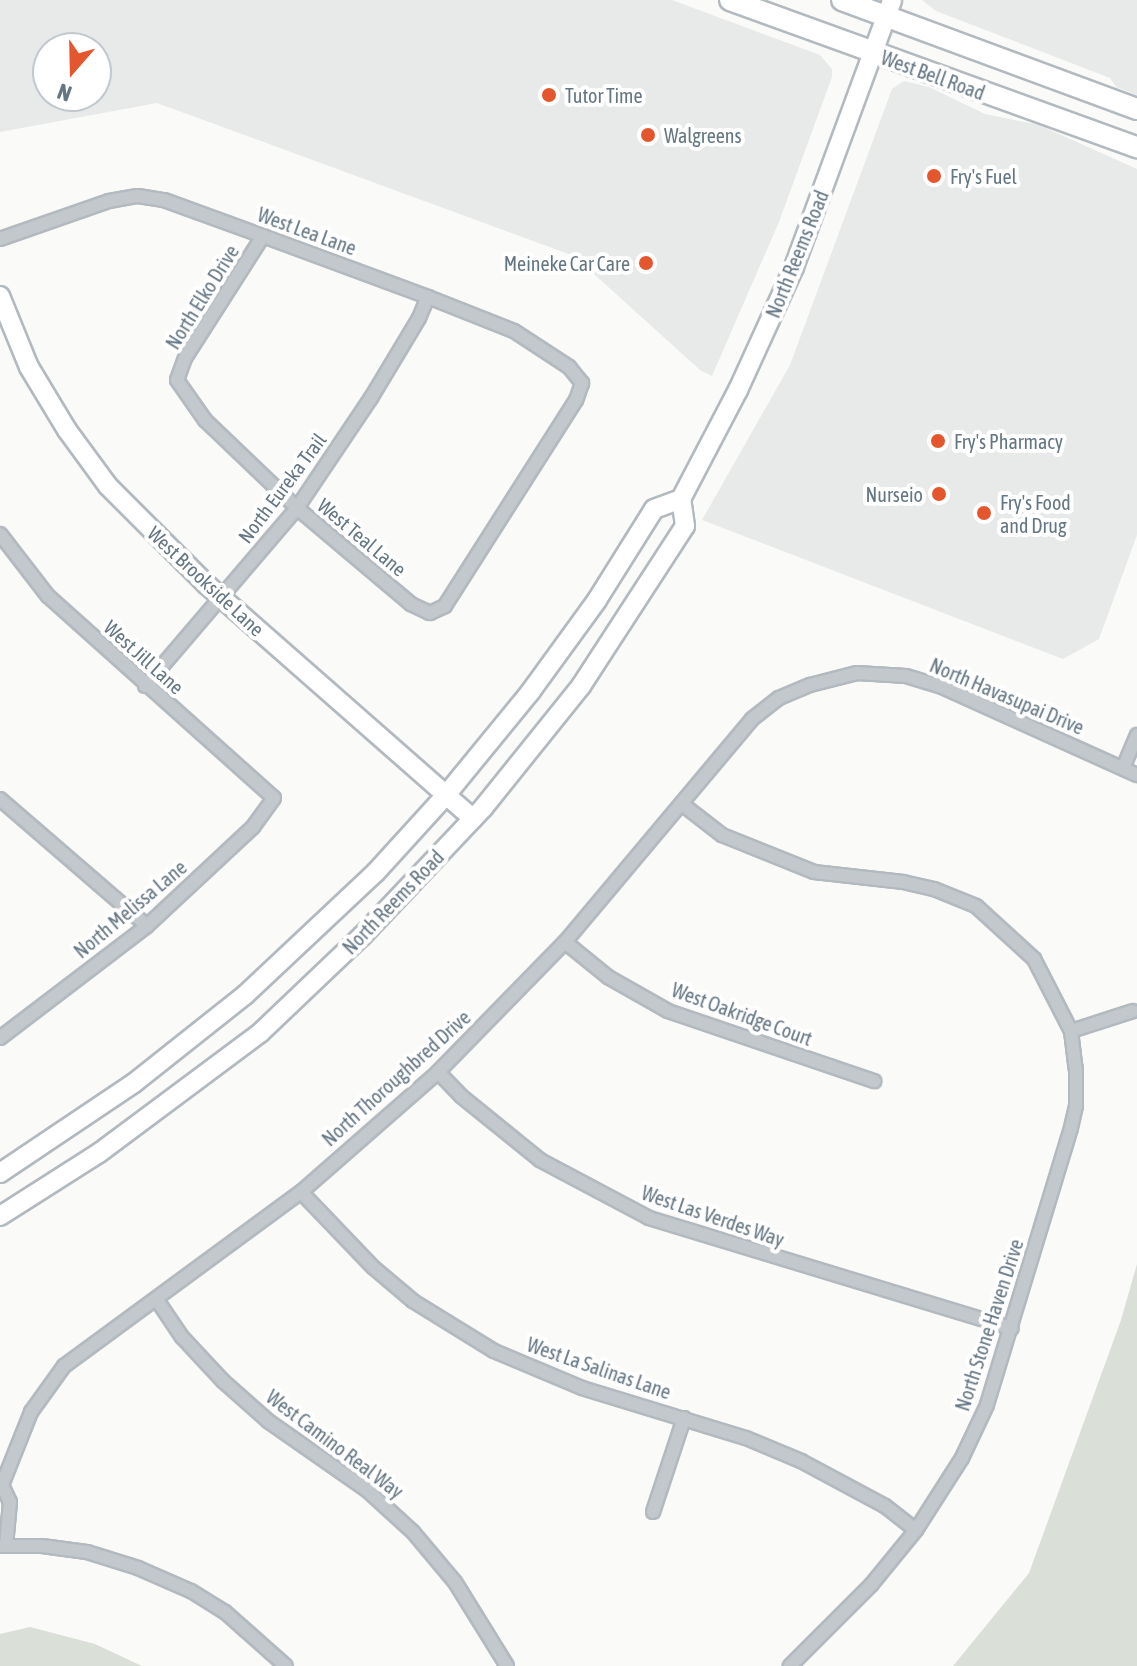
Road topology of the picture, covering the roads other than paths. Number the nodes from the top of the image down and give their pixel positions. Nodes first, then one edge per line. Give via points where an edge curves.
1 (730, 0) edge
2 (842, 0) edge
3 (889, 8) edge
4 (872, 53) junction
5 (1137, 109) edge
6 (1137, 147) edge
7 (263, 236) junction
8 (0, 239) edge
9 (0, 296) edge
10 (428, 297) junction
11 (177, 380) joint
12 (681, 499) junction
13 (297, 508) junction
14 (0, 534) edge
15 (221, 598) junction
16 (430, 613) joint
17 (857, 673) joint
18 (145, 686) junction
19 (1137, 735) edge
20 (1123, 768) junction
21 (1137, 775) edge
22 (446, 795) junction
23 (274, 798) joint
24 (0, 799) edge
25 (682, 804) junction
26 (473, 819) junction
27 (147, 926) junction
28 (565, 942) junction
29 (1133, 1011) dead end
30 (1071, 1031) junction
31 (0, 1038) edge
32 (438, 1072) junction
33 (874, 1081) dead end
34 (0, 1173) edge
35 (301, 1192) junction
36 (0, 1216) edge
37 (157, 1300) junction
38 (1012, 1328) junction
39 (684, 1418) junction
40 (1, 1487) edge
41 (653, 1512) dead end
42 (916, 1530) junction
43 (3, 1546) edge
44 (286, 1666) edge
45 (507, 1666) edge
46 (790, 1666) edge

1 - 4 main road, West Bell Road
2 - 3 main road, West Bell Road
3 - 4 main road, North Reems Road
3 - 5 main road, West Bell Road
4 - 6 main road, West Bell Road
4 - 12 main road, North Reems Road via 785,289
7 - 8 street, West Lea Lane via 164,200 138,196
7 - 10 street, West Lea Lane
7 - 11 street, North Elko Drive via 185,358
9 - 15 main road, West Brookside Lane via 29,367 99,475
10 - 13 street, North Eureka Trail via 371,398
10 - 16 street, West Lea Lane via 514,331 569,367 582,383 479,556 445,606
11 - 13 street, West Teal Lane via 205,420
12 - 22 main road, North Reems Road via 654,509 569,640
12 - 26 main road, North Reems Road via 685,526 655,574 581,686
13 - 15 street, North Eureka Trail
13 - 16 street, West Teal Lane via 411,604
14 - 18 street, West Jill Lane via 48,596
15 - 18 street, North Eureka Trail
15 - 22 main road, West Brookside Lane
17 - 20 street, North Havasupai Drive via 906,676 942,687
17 - 25 street, North Thoroughbred Drive via 779,698 752,719
18 - 23 street, West Jill Lane
19 - 20 street
20 - 21 street, North Havasupai Drive
22 - 26 main road, West Brookside Lane
22 - 34 main road, North Reems Road via 376,872 245,995 134,1083
23 - 27 street, North Melissa Lane via 253,827
24 - 27 street
25 - 28 street, North Thoroughbred Drive
25 - 30 street, North Stone Haven Drive via 722,835 814,872 903,882 976,906 1034,959
26 - 36 main road, North Reems Road via 260,1033 99,1153
27 - 31 street, North Melissa Lane
28 - 32 street, North Thoroughbred Drive
28 - 33 street, West Oakridge Court via 608,977 668,1011
29 - 30 street
30 - 38 street, North Stone Haven Drive via 1076,1106
32 - 35 street, North Thoroughbred Drive
32 - 38 street, West Las Verdes Way via 540,1160 649,1218
35 - 37 street, North Thoroughbred Drive
35 - 39 street, West La Salinas Lane via 374,1268 453,1327 533,1369
37 - 40 street, North Thoroughbred Drive via 90,1345 45,1388 19,1436
37 - 45 street, West Camino Real Way via 223,1381 268,1421 367,1490 413,1532 455,1582
38 - 42 street, North Stone Haven Drive via 987,1405 962,1458
39 - 41 street
39 - 42 street, West La Salinas Lane via 801,1461 885,1506
40 - 43 street, North Thoroughbred Drive via 10,1502
42 - 46 street, North Stone Haven Drive via 871,1585
43 - 44 street via 87,1552 164,1579 225,1612

